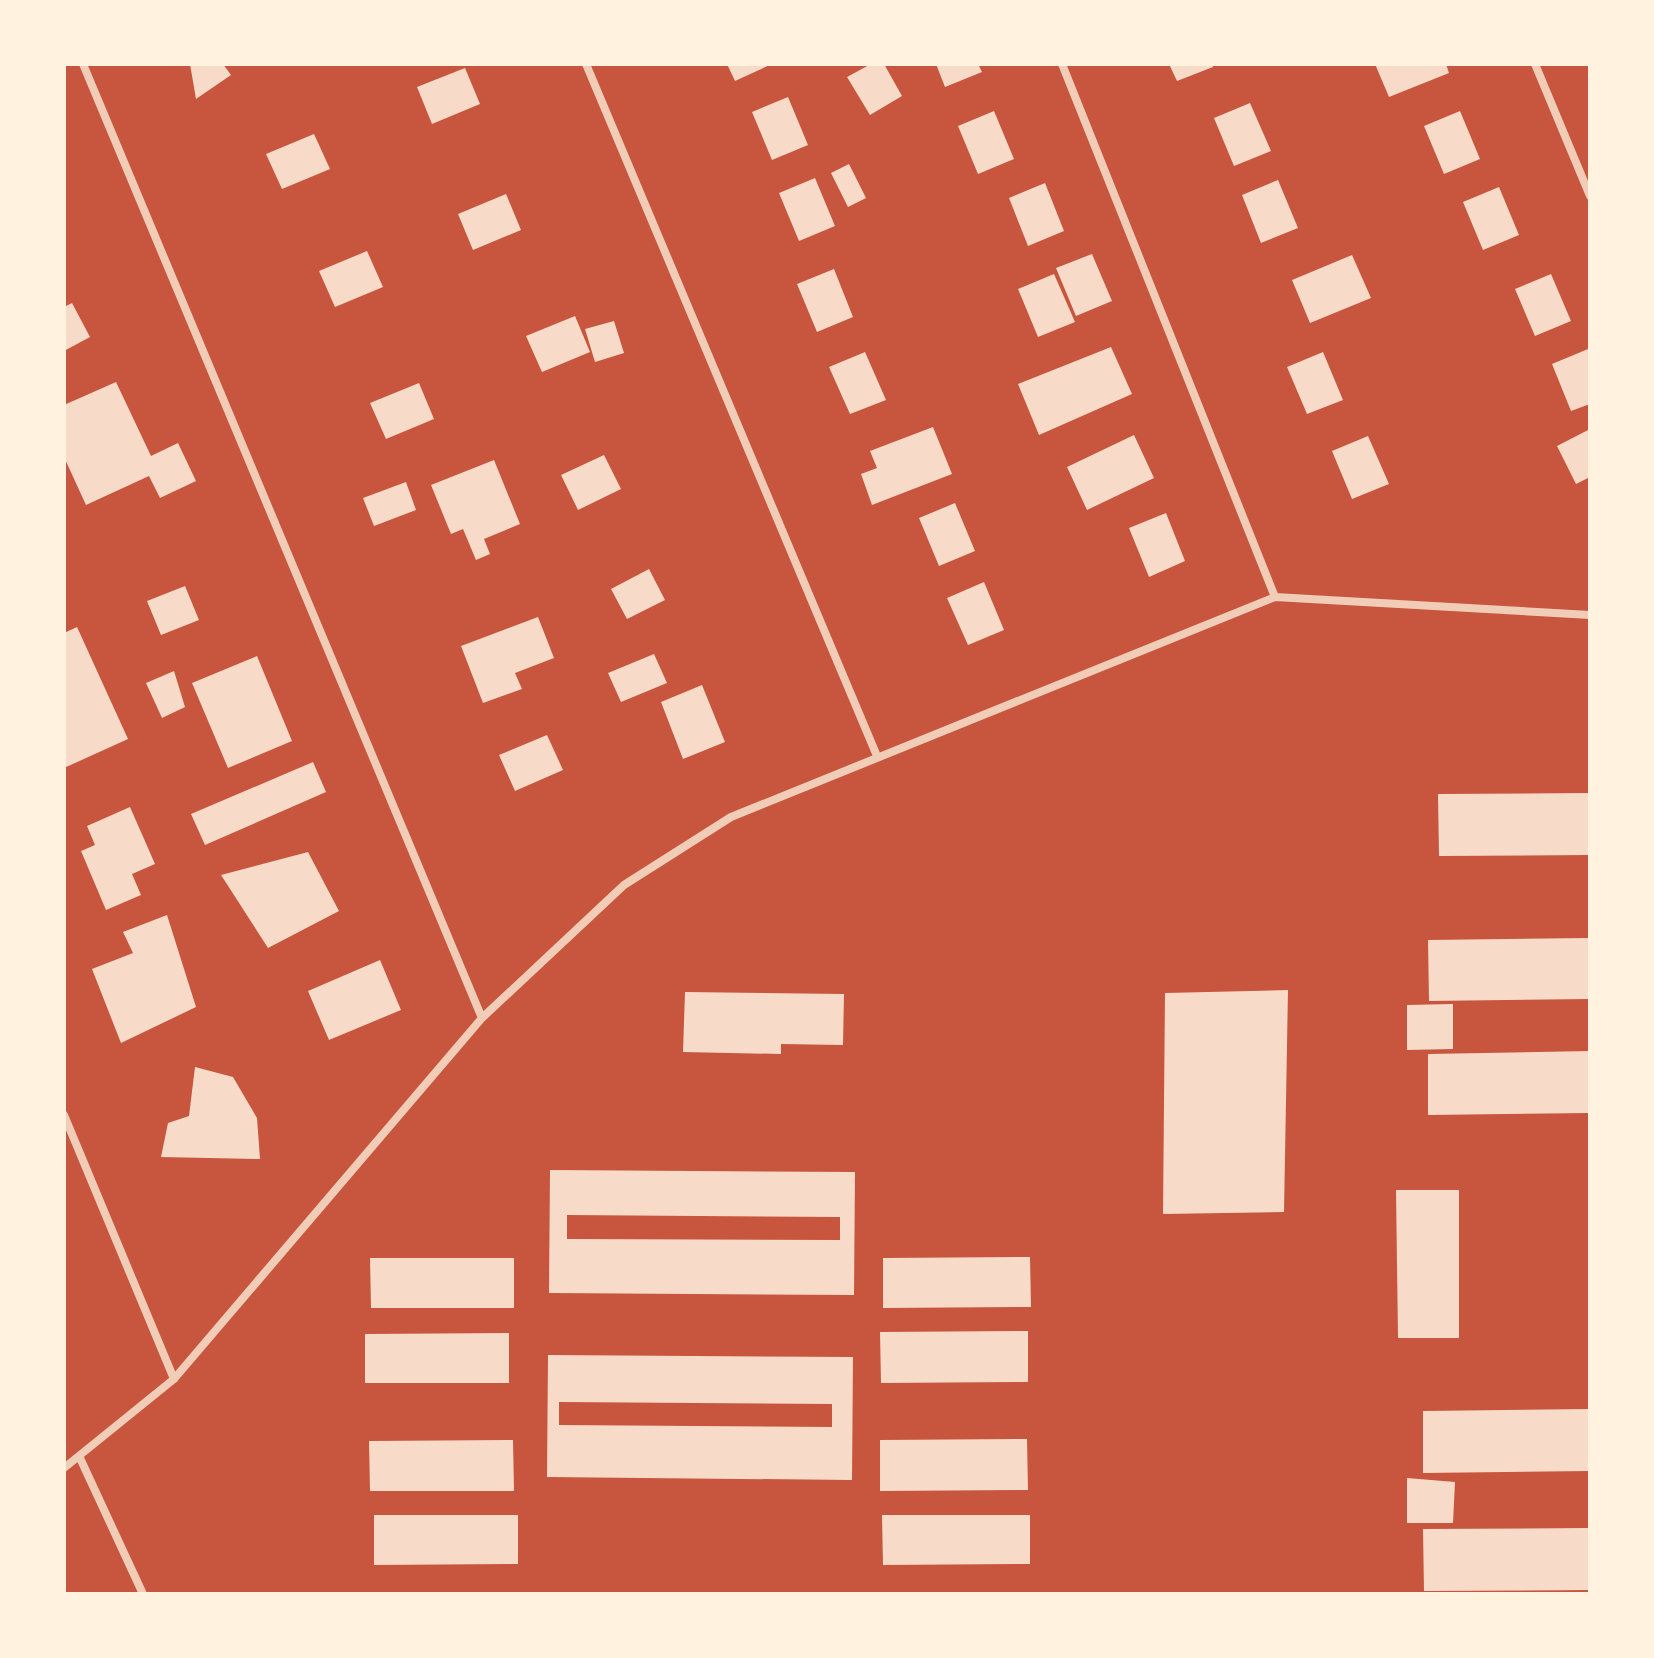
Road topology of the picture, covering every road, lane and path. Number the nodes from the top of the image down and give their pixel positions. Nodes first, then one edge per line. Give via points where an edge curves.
1 (83, 64) edge
2 (586, 64) edge
3 (1062, 64) edge
4 (1535, 64) edge
5 (1590, 196) edge
6 (1275, 597) junction
7 (1590, 615) edge
8 (877, 756) junction
9 (482, 1018) junction
10 (64, 1115) edge
11 (174, 1379) junction
12 (80, 1458) junction
13 (64, 1468) edge
14 (143, 1594) edge

1 - 9 street
2 - 8 street
3 - 6 street
4 - 5 street
6 - 7 street
6 - 8 street
8 - 9 street via 731,817 624,885
9 - 11 street
10 - 11 street
11 - 12 street
12 - 13 street
12 - 14 street

